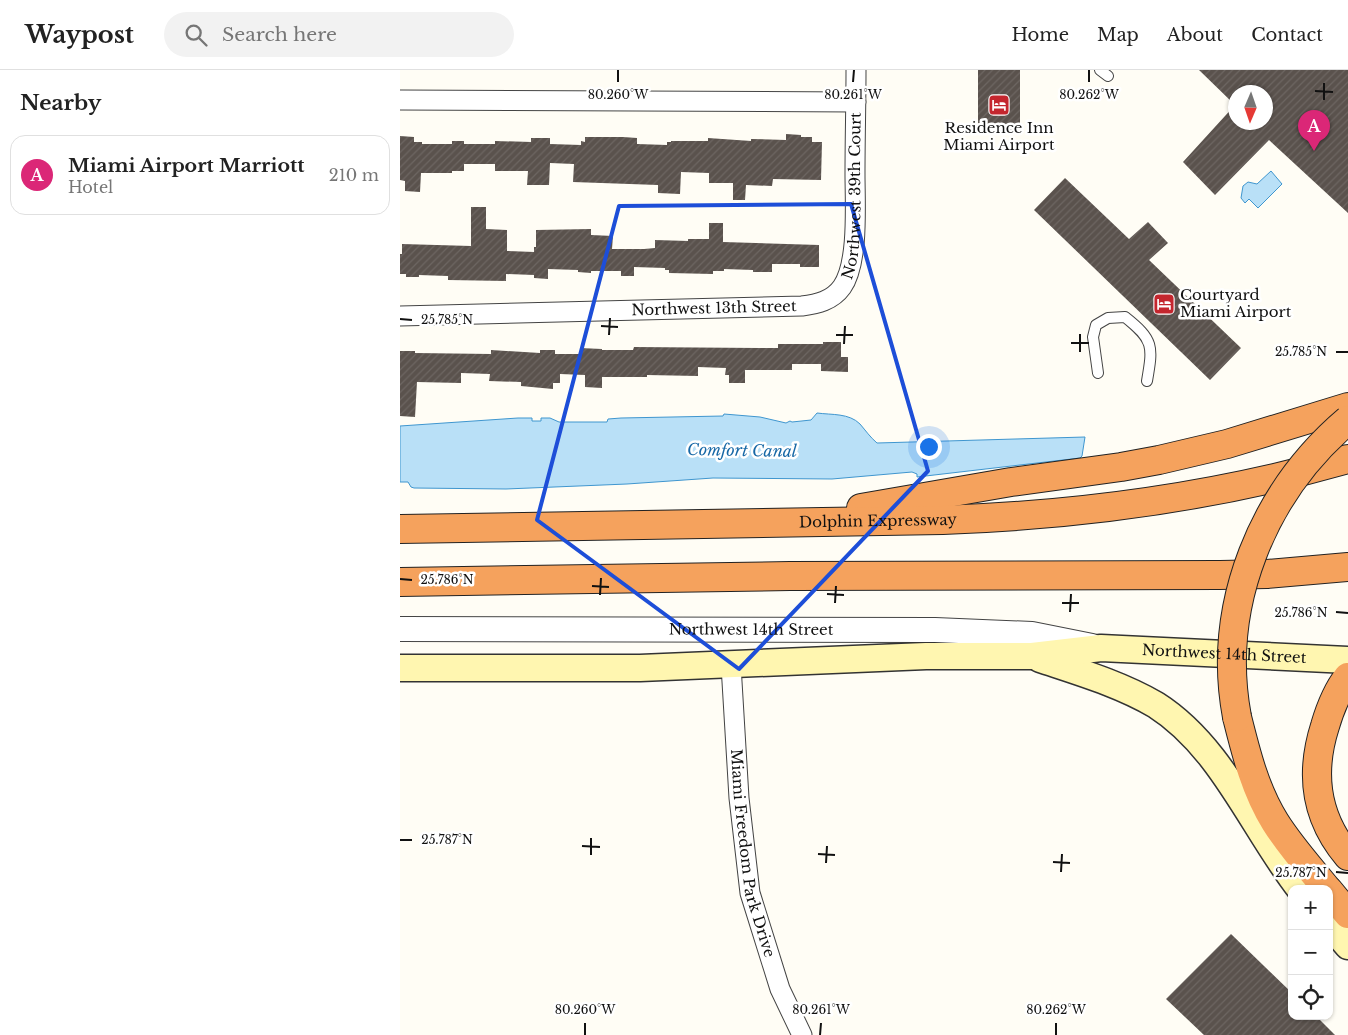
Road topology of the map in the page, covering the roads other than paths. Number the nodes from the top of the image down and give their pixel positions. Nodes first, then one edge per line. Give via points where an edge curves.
1 (856, 70) edge
2 (400, 100) edge
3 (856, 102) junction
4 (841, 288) joint
5 (400, 316) edge
6 (1098, 373) dead end
7 (1147, 381) dead end
8 (1348, 406) edge
9 (1348, 420) edge
10 (1348, 459) edge
11 (775, 523) junction
12 (400, 529) edge
13 (1348, 567) edge
14 (400, 582) edge
15 (400, 629) edge
16 (1101, 648) junction
17 (1032, 656) junction
18 (1348, 660) edge
19 (731, 665) junction
20 (400, 668) edge
21 (1348, 677) edge
22 (1348, 856) edge
23 (1297, 885) edge
24 (1324, 885) edge
25 (1333, 896) edge
26 (1348, 914) edge
27 (1333, 929) edge
28 (1348, 946) edge
29 (802, 1035) edge

1 - 3 street, Northwest 39th Court
2 - 3 street
3 - 4 street, Northwest 39th Court via 853,246 849,271
4 - 5 street, Northwest 13th Street via 826,301 802,306
6 - 7 lane via 1096,325 1108,318 1125,317 1148,340 1151,351
8 - 11 highway via 1227,444 1159,460
9 - 24 highway, bridge via 1315,451 1273,509 1254,550 1240,598 1235,630 1233,681 1237,717 1248,760 1262,798 1286,838
10 - 11 highway, Dolphin Expressway via 1214,491 1065,513 951,520
11 - 12 highway, Dolphin Expressway
13 - 14 highway via 1220,575 800,576
15 - 16 street, Northwest 14th Street via 935,630 1032,634
16 - 17 main road, Northwest 14th Street
16 - 18 main road, Northwest 14th Street
17 - 19 main road, Northwest 14th Street via 926,656
17 - 23 main road via 1141,697 1189,731 1211,756
19 - 20 main road, Northwest 14th Street
19 - 29 street, Miami Freedom Park Drive via 739,798 750,893 780,989
21 - 22 highway via 1329,711 1318,753 1318,793 1323,815 1330,832
25 - 26 highway
27 - 28 main road

